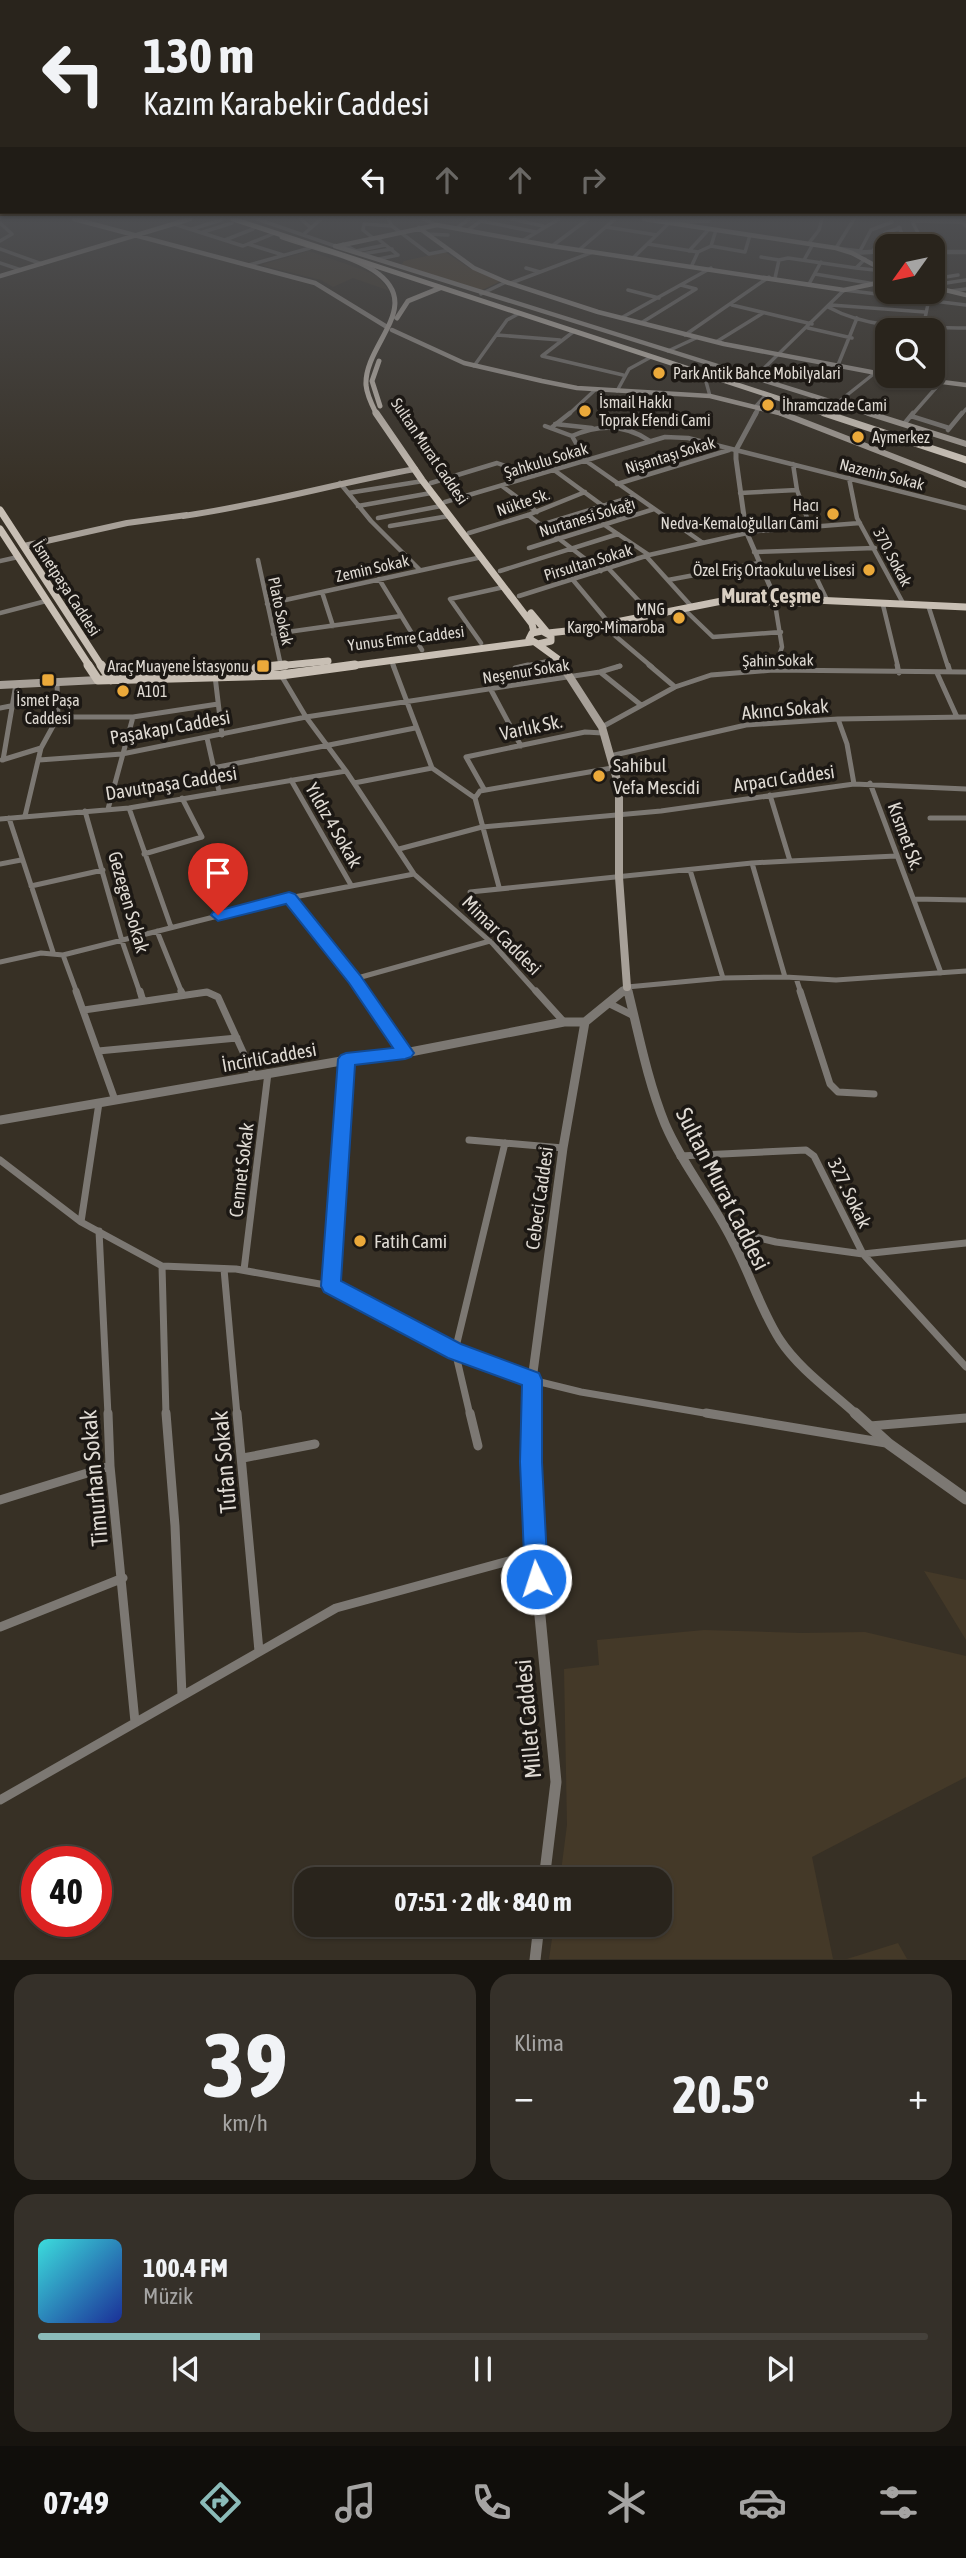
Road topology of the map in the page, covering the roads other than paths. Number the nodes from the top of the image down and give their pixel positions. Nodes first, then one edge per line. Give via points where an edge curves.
1 (357, 310) edge
2 (395, 310) edge
3 (401, 310) edge
4 (508, 310) edge
5 (520, 310) edge
6 (535, 310) edge
7 (597, 310) edge
8 (635, 310) edge
9 (662, 310) edge
10 (723, 310) edge
11 (753, 310) edge
12 (826, 310) edge
13 (835, 310) edge
14 (901, 310) edge
15 (925, 312) joint
16 (762, 313) junction
17 (519, 314) junction
18 (621, 318) junction
19 (857, 318) junction
20 (924, 318) edge
21 (875, 322) edge
22 (641, 324) junction
23 (810, 326) junction
24 (945, 328) edge
25 (966, 328) edge
26 (389, 329) junction
27 (573, 332) junction
28 (497, 335) junction
29 (685, 335) junction
30 (696, 338) junction
31 (852, 338) junction
32 (560, 340) junction
33 (716, 342) junction
34 (668, 351) junction
35 (781, 354) junction
36 (651, 357) junction
37 (692, 358) junction
38 (670, 360) junction
39 (838, 365) junction
40 (474, 366) junction
41 (697, 372) junction
42 (875, 372) edge
43 (623, 374) junction
44 (745, 374) junction
45 (875, 374) edge
46 (755, 377) junction
47 (743, 383) junction
48 (945, 383) edge
49 (966, 385) edge
50 (936, 388) edge
51 (595, 390) junction
52 (617, 391) junction
53 (766, 395) junction
54 (710, 396) junction
55 (837, 403) junction
56 (758, 407) junction
57 (966, 409) edge
58 (911, 416) junction
59 (904, 424) junction
60 (545, 426) dead end
61 (553, 426) junction
62 (594, 428) junction
63 (949, 428) junction
64 (572, 436) junction
65 (942, 437) junction
66 (650, 441) junction
67 (966, 444) edge
68 (733, 450) junction
69 (966, 458) edge
70 (586, 461) junction
71 (793, 464) junction
72 (418, 469) junction
73 (554, 470) junction
74 (534, 476) junction
75 (849, 478) junction
76 (427, 482) junction
77 (340, 483) junction
78 (617, 484) junction
79 (966, 485) edge
80 (502, 486) junction
81 (797, 490) junction
82 (585, 492) junction
83 (348, 493) junction
84 (431, 493) junction
85 (740, 493) junction
86 (635, 496) junction
87 (443, 504) junction
88 (358, 506) junction
89 (604, 506) junction
90 (966, 508) edge
91 (654, 509) junction
92 (0, 510) edge
93 (537, 512) junction
94 (528, 515) junction
95 (449, 516) junction
96 (378, 518) dead end
97 (621, 519) junction
98 (860, 523) junction
99 (603, 524) junction
100 (541, 525) junction
101 (390, 526) dead end
102 (810, 526) junction
103 (1, 531) edge
104 (747, 532) junction
105 (469, 533) junction
106 (618, 534) junction
107 (558, 539) junction
108 (703, 543) junction
109 (24, 547) junction
110 (571, 548) junction
111 (875, 548) junction
112 (13, 549) junction
113 (754, 552) junction
114 (647, 556) junction
115 (18, 557) junction
116 (482, 557) junction
117 (542, 558) junction
118 (258, 560) dead end
119 (0, 561) edge
120 (759, 562) junction
121 (608, 569) junction
122 (420, 570) junction
123 (500, 571) junction
124 (601, 571) junction
125 (815, 575) dead end
126 (379, 579) junction
127 (573, 580) junction
128 (668, 580) junction
129 (504, 587) junction
130 (322, 592) junction
131 (767, 595) junction
132 (519, 596) junction
133 (57, 598) junction
134 (780, 600) junction
135 (827, 600) junction
136 (46, 601) junction
137 (903, 603) junction
138 (267, 604) junction
139 (883, 606) junction
140 (929, 608) junction
141 (966, 609) edge
142 (690, 610) junction
143 (0, 613) edge
144 (652, 615) junction
145 (401, 616) junction
146 (608, 625) junction
147 (333, 626) junction
148 (781, 632) junction
149 (273, 634) junction
150 (81, 635) junction
151 (549, 636) junction
152 (69, 638) junction
153 (533, 638) junction
154 (481, 643) junction
155 (422, 650) junction
156 (391, 659) junction
157 (558, 659) junction
158 (620, 666) dead end
159 (515, 667) dead end
160 (280, 670) junction
161 (773, 670) junction
162 (600, 672) junction
163 (950, 672) junction
164 (966, 672) edge
165 (899, 673) junction
166 (937, 673) junction
167 (215, 676) junction
168 (570, 676) junction
169 (110, 679) junction
170 (98, 680) junction
171 (57, 682) junction
172 (16, 684) junction
173 (0, 685) edge
174 (676, 687) junction
175 (491, 690) junction
176 (56, 697) junction
177 (404, 700) junction
178 (218, 704) junction
179 (641, 705) junction
180 (12, 706) junction
181 (0, 708) edge
182 (133, 717) junction
183 (306, 717) junction
184 (957, 717) junction
185 (966, 717) edge
186 (58, 718) junction
187 (838, 719) junction
188 (415, 729) junction
189 (602, 730) junction
190 (222, 735) junction
191 (207, 738) junction
192 (326, 745) junction
193 (521, 746) junction
194 (41, 748) junction
195 (122, 754) junction
196 (610, 756) junction
197 (1, 760) edge
198 (39, 760) junction
199 (213, 768) junction
200 (432, 768) junction
201 (612, 768) junction
202 (346, 771) junction
203 (291, 780) junction
204 (354, 783) junction
205 (870, 783) junction
206 (854, 784) junction
207 (484, 789) junction
208 (966, 789) edge
209 (219, 791) junction
210 (770, 795) junction
211 (182, 798) junction
212 (475, 798) junction
213 (129, 808) junction
214 (108, 809) junction
215 (85, 811) junction
216 (621, 814) junction
217 (25, 816) junction
218 (9, 818) junction
219 (930, 818) dead end
220 (966, 818) edge
221 (0, 819) edge
222 (482, 827) junction
223 (399, 849) junction
224 (144, 854) junction
225 (896, 856) junction
226 (21, 860) junction
227 (790, 861) junction
228 (752, 863) junction
229 (0, 864) edge
230 (103, 870) junction
231 (690, 870) junction
232 (414, 874) junction
233 (619, 877) junction
234 (351, 885) junction
235 (32, 886) junction
236 (499, 887) junction
237 (470, 892) dead end
238 (289, 898) junction
239 (914, 899) junction
240 (966, 900) edge
241 (171, 927) junction
242 (157, 931) junction
243 (122, 941) junction
244 (490, 941) junction
245 (53, 952) junction
246 (63, 955) junction
247 (0, 962) edge
248 (966, 971) edge
249 (942, 973) junction
250 (785, 977) junction
251 (723, 978) junction
252 (796, 978) junction
253 (354, 979) junction
254 (627, 987) junction
255 (183, 995) junction
256 (143, 1002) junction
257 (610, 1004) junction
258 (84, 1010) junction
259 (636, 1016) junction
260 (564, 1022) junction
261 (585, 1022) junction
262 (237, 1038) junction
263 (98, 1051) junction
264 (405, 1053) junction
265 (346, 1059) junction
266 (268, 1073) junction
267 (254, 1076) junction
268 (874, 1094) dead end
269 (115, 1100) junction
270 (99, 1103) junction
271 (0, 1120) edge
272 (469, 1140) dead end
273 (505, 1143) junction
274 (563, 1148) junction
275 (680, 1156) junction
276 (0, 1160) edge
277 (81, 1222) junction
278 (727, 1230) junction
279 (99, 1231) junction
280 (966, 1243) edge
281 (863, 1254) junction
282 (162, 1266) junction
283 (225, 1269) junction
284 (244, 1270) junction
285 (331, 1286) junction
286 (455, 1351) junction
287 (966, 1367) edge
288 (532, 1380) junction
289 (966, 1418) edge
290 (869, 1426) junction
291 (315, 1444) dead end
292 (888, 1444) junction
293 (478, 1446) dead end
294 (243, 1458) junction
295 (110, 1466) junction
296 (966, 1499) edge
297 (0, 1500) edge
298 (534, 1554) junction
299 (123, 1578) junction
300 (0, 1627) edge
301 (259, 1651) junction
302 (181, 1696) junction
303 (135, 1722) junction
304 (0, 1800) edge
305 (546, 1867) edge
306 (538, 1937) edge
307 (535, 1959) edge

1 - 26 main road
2 - 26 main road, Sultan Murat Caddesi
3 - 26 main road, Sultan Murat Caddesi
4 - 17 highway
5 - 38 highway
6 - 34 main road
7 - 18 main road
8 - 18 street
9 - 22 street
10 - 29 street
11 - 16 street
12 - 23 street
13 - 19 street
14 - 15 street
15 - 20 street
16 - 23 street
16 - 33 street
17 - 27 highway
17 - 28 street
18 - 22 main road
19 - 21 street
19 - 31 street
22 - 29 main road
23 - 31 street
23 - 35 street
24 - 25 street
26 - 40 main road
26 - 72 main road, Sultan Murat Caddesi via 372,381 394,435
27 - 32 street
27 - 36 highway
28 - 32 street
28 - 40 street
29 - 30 main road
30 - 33 main road
30 - 34 street
31 - 39 street
32 - 43 street via 542,356
33 - 35 main road
34 - 37 main road
35 - 39 main road
35 - 46 street
36 - 41 highway
36 - 43 street via 634,362
37 - 38 main road
37 - 44 main road
38 - 47 highway
39 - 42 main road
40 - 51 main road
41 - 53 highway
41 - 54 street via 705,378
43 - 52 street
44 - 46 main road
44 - 47 main road
45 - 55 street
46 - 55 main road
47 - 69 highway
48 - 49 main road
50 - 58 street
51 - 52 main road
51 - 61 street
52 - 54 main road
53 - 56 street
53 - 69 highway
54 - 56 main road
55 - 59 main road
56 - 68 street
56 - 79 main road
57 - 63 street
58 - 59 street
58 - 63 street
59 - 65 main road
60 - 61 street
61 - 62 street
61 - 64 street
62 - 64 street
62 - 66 street via 639,432
63 - 65 street
64 - 70 street
65 - 67 main road
66 - 68 street, Şahkulu Sokak via 688,439
66 - 70 street, Şahkulu Sokak
68 - 71 street, Nazenin Sokak
68 - 78 street, Nişantaşı Sokak
68 - 85 street
70 - 73 street, Şahkulu Sokak
70 - 78 street
71 - 75 street, Nazenin Sokak
71 - 81 street
72 - 76 main road, Sultan Murat Caddesi
72 - 77 main road
73 - 74 street, Şahkulu Sokak
73 - 82 street
74 - 76 street via 502,463
74 - 80 street, Şahkulu Sokak
75 - 90 street, Nazenin Sokak
75 - 98 street, 370. Sokak
76 - 83 street
76 - 84 main road, Sultan Murat Caddesi
76 - 87 main road, Sultan Murat Caddesi
77 - 83 street
77 - 109 main road
78 - 86 street
80 - 87 street, Şahkulu Sokak
80 - 93 street
81 - 85 street
81 - 102 street
82 - 89 street
82 - 93 street, Nükte Sk.
83 - 88 street
84 - 87 main road, Sultan Murat Caddesi
84 - 88 street
85 - 104 street
86 - 89 street
86 - 91 street
87 - 95 main road, Sultan Murat Caddesi
87 - 96 street, Şahkulu Sokak
87 - 105 main road, Sultan Murat Caddesi
88 - 122 street
89 - 97 street
89 - 100 street
91 - 97 street, Nurtanesi Sokağı
91 - 108 street
92 - 109 main road, İsmetpaşa Caddesi
93 - 94 street, Nükte Sk.
94 - 100 street
94 - 105 street, Nükte Sk.
95 - 101 street
95 - 116 main road, Sultan Murat Caddesi
97 - 99 street, Nurtanesi Sokağı
98 - 102 street, Pirsultan Sokak
98 - 111 street, 370. Sokak
99 - 106 street
99 - 107 street, Nurtanesi Sokağı
100 - 107 street
102 - 104 street, Pirsultan Sokak
103 - 112 main road, İsmetpaşa Caddesi
104 - 108 street, Pirsultan Sokak
104 - 113 street
105 - 123 main road, Sultan Murat Caddesi
106 - 110 street
106 - 114 street
107 - 110 street
107 - 117 street, Nurtanesi Sokağı via 529,548
108 - 114 street, Pirsultan Sokak
109 - 112 main road
109 - 133 main road, İsmetpaşa Caddesi
110 - 117 street
110 - 124 street
111 - 113 street
111 - 137 street, 370. Sokak
112 - 115 main road, İsmetpaşa Caddesi
113 - 120 street
114 - 121 street, Pirsultan Sokak
114 - 128 street
115 - 119 street
115 - 136 main road, İsmetpaşa Caddesi
116 - 122 street, Zemin Sokak
116 - 129 main road, Sultan Murat Caddesi
117 - 123 street
118 - 138 street, Plato Sokak
120 - 128 street
120 - 131 street
121 - 124 street, Pirsultan Sokak
121 - 144 street
122 - 126 street, Zemin Sokak
123 - 132 main road, Sultan Murat Caddesi
124 - 127 street, Pirsultan Sokak
125 - 135 street
126 - 130 street, Zemin Sokak
126 - 145 street
127 - 132 street, Pirsultan Sokak
127 - 146 street
128 - 142 street
129 - 153 main road, Sultan Murat Caddesi via 532,624
129 - 154 street via 450,599
130 - 138 street, Zemin Sokak
130 - 147 street
131 - 134 main road
131 - 134 main road
131 - 142 main road
132 - 151 main road, Sultan Murat Caddesi
133 - 136 main road
133 - 150 main road, İsmetpaşa Caddesi
134 - 135 main road
134 - 139 main road
134 - 148 street
135 - 137 main road
136 - 143 street
136 - 152 main road, İsmetpaşa Caddesi
137 - 141 main road
138 - 149 street, Plato Sokak
139 - 140 main road
139 - 165 street
140 - 141 main road
140 - 163 street
142 - 144 main road
142 - 146 main road
142 - 148 street via 713,637
144 - 146 main road
145 - 147 street
145 - 155 street
146 - 151 main road
146 - 174 street
147 - 149 street
148 - 161 street via 778,664
149 - 160 street, Plato Sokak
150 - 152 main road
150 - 169 main road, İsmetpaşa Caddesi
151 - 153 main road
151 - 153 main road
151 - 157 main road, Sultan Murat Caddesi
152 - 170 main road, İsmetpaşa Caddesi
153 - 154 main road, Yunus Emre Caddesi
153 - 156 main road
153 - 157 main road
154 - 155 main road, Yunus Emre Caddesi
155 - 160 main road, Yunus Emre Caddesi
156 - 160 main road
156 - 177 street
157 - 159 street
157 - 168 main road
158 - 162 street, Neşenur Sokak
160 - 167 main road
160 - 169 main road
160 - 183 street
161 - 165 street, Şahin Sokak
161 - 174 street, Şahin Sokak via 697,678
162 - 168 street, Neşenur Sokak
162 - 179 street
163 - 164 street, Şahin Sokak
163 - 166 street, Şahin Sokak
165 - 166 street, Şahin Sokak
166 - 184 street
167 - 169 main road
167 - 178 street
168 - 175 street, Neşenur Sokak
168 - 189 main road
169 - 170 main road
170 - 171 main road
171 - 172 main road
171 - 176 street
172 - 173 main road
172 - 180 street
174 - 179 street, Şahin Sokak
175 - 177 street, Neşenur Sokak
175 - 193 street
176 - 180 street
176 - 186 street
177 - 183 street, Neşenur Sokak
177 - 188 street
178 - 182 street
178 - 190 street
179 - 189 street, Şahin Sokak
180 - 181 street
180 - 197 street
182 - 186 street
182 - 195 street
183 - 190 street, Paşakapı Caddesi
183 - 192 street
184 - 185 street, Akıncı Sokak
184 - 187 street, Akıncı Sokak
186 - 194 street
187 - 196 street, Akıncı Sokak via 746,725
187 - 206 street via 848,744
188 - 192 street
188 - 200 street
189 - 193 street, Varlık Sk.
189 - 196 main road
190 - 191 street, Paşakapı Caddesi
191 - 195 street, Paşakapı Caddesi
191 - 199 street
192 - 199 street
192 - 202 street
193 - 207 street, Varlık Sk. via 466,757
194 - 197 street
194 - 198 street
195 - 198 street, Paşakapı Caddesi
195 - 214 street
196 - 201 main road
198 - 217 street
199 - 209 street
200 - 204 street
200 - 212 street
201 - 207 street
201 - 216 main road
202 - 203 street, Davutpaşa Caddesi
202 - 204 street
203 - 209 street, Davutpaşa Caddesi
203 - 234 street, Yıldız 4 Sokak
204 - 223 street
205 - 206 street, Arpacı Caddesi
205 - 208 street, Arpacı Caddesi
205 - 225 street, Kısmet Sk.
206 - 210 street, Arpacı Caddesi
207 - 212 street
209 - 211 street, Davutpaşa Caddesi
210 - 216 street, Arpacı Caddesi
210 - 227 street
211 - 213 street, Davutpaşa Caddesi
211 - 224 street via 202,837
212 - 222 street
213 - 214 street, Davutpaşa Caddesi
213 - 224 street
214 - 215 street, Davutpaşa Caddesi
215 - 217 street, Davutpaşa Caddesi
215 - 230 street, Gezegen Sokak
216 - 222 street, Arpacı Caddesi
216 - 233 main road
217 - 218 street, Davutpaşa Caddesi
218 - 221 street, Davutpaşa Caddesi
218 - 226 street
219 - 220 street
222 - 223 street, Arpacı Caddesi
222 - 236 street
223 - 232 street, Mimar Caddesi
224 - 241 street
225 - 227 street
225 - 239 street, Kısmet Sk.
226 - 229 street
226 - 235 street
227 - 228 street
228 - 231 street
228 - 250 street
230 - 235 street
230 - 243 street, Gezegen Sokak
231 - 233 street
231 - 251 street
232 - 234 street
232 - 244 street, Mimar Caddesi
233 - 236 street
233 - 254 main road
234 - 238 street
235 - 245 street
236 - 237 street
238 - 241 street
238 - 253 street
239 - 240 street
239 - 249 street, Kısmet Sk.
241 - 242 street
242 - 243 street
242 - 255 street
243 - 246 street
243 - 256 street, Gezegen Sokak
244 - 253 street
244 - 260 street, Mimar Caddesi
245 - 246 street
245 - 247 street
246 - 258 street
248 - 249 street
249 - 252 street
250 - 251 street
250 - 252 street
251 - 254 street
252 - 268 street via 830,1084 838,1092
253 - 264 street
254 - 257 street
254 - 259 street, Sultan Murat Caddesi
255 - 256 street
255 - 262 street via 207,992 218,997
256 - 258 street
257 - 259 street
257 - 261 street
258 - 263 street
259 - 275 street, Sultan Murat Caddesi via 655,1097
260 - 261 street, İncirliCaddesi
260 - 264 street, İncirliCaddesi
261 - 274 street, Cebeci Caddesi
262 - 263 street
262 - 267 street
263 - 269 street
264 - 265 street, İncirliCaddesi
265 - 266 street, İncirliCaddesi
265 - 285 street
266 - 267 street, İncirliCaddesi
266 - 284 street, Cennet Sokak
267 - 269 street, İncirliCaddesi
269 - 270 street, İncirliCaddesi
270 - 271 street, İncirliCaddesi
270 - 277 street
272 - 273 street
273 - 274 street
273 - 286 street
274 - 288 street, Cebeci Caddesi
275 - 278 street, Sultan Murat Caddesi
275 - 281 street, 327. Sokak via 806,1150 814,1156
276 - 277 street
277 - 279 street
278 - 281 street
278 - 290 street, Sultan Murat Caddesi via 782,1343
279 - 282 street
279 - 295 street, Timurhan Sokak
280 - 281 street
281 - 287 street
282 - 283 street
282 - 302 street
283 - 284 street
283 - 294 street, Tufan Sokak
284 - 285 street
285 - 286 street
286 - 288 street
286 - 293 street
288 - 292 street
288 - 298 street, Cebeci Caddesi
289 - 290 street
290 - 292 street, Sultan Murat Caddesi
291 - 294 street
292 - 296 street, Sultan Murat Caddesi
294 - 301 street, Tufan Sokak
295 - 297 street
295 - 299 street, Timurhan Sokak
298 - 301 street via 336,1608
298 - 305 street, Millet Caddesi via 556,1782
299 - 300 street
299 - 303 street, Timurhan Sokak
301 - 302 street
302 - 303 street
303 - 304 street
306 - 307 street

